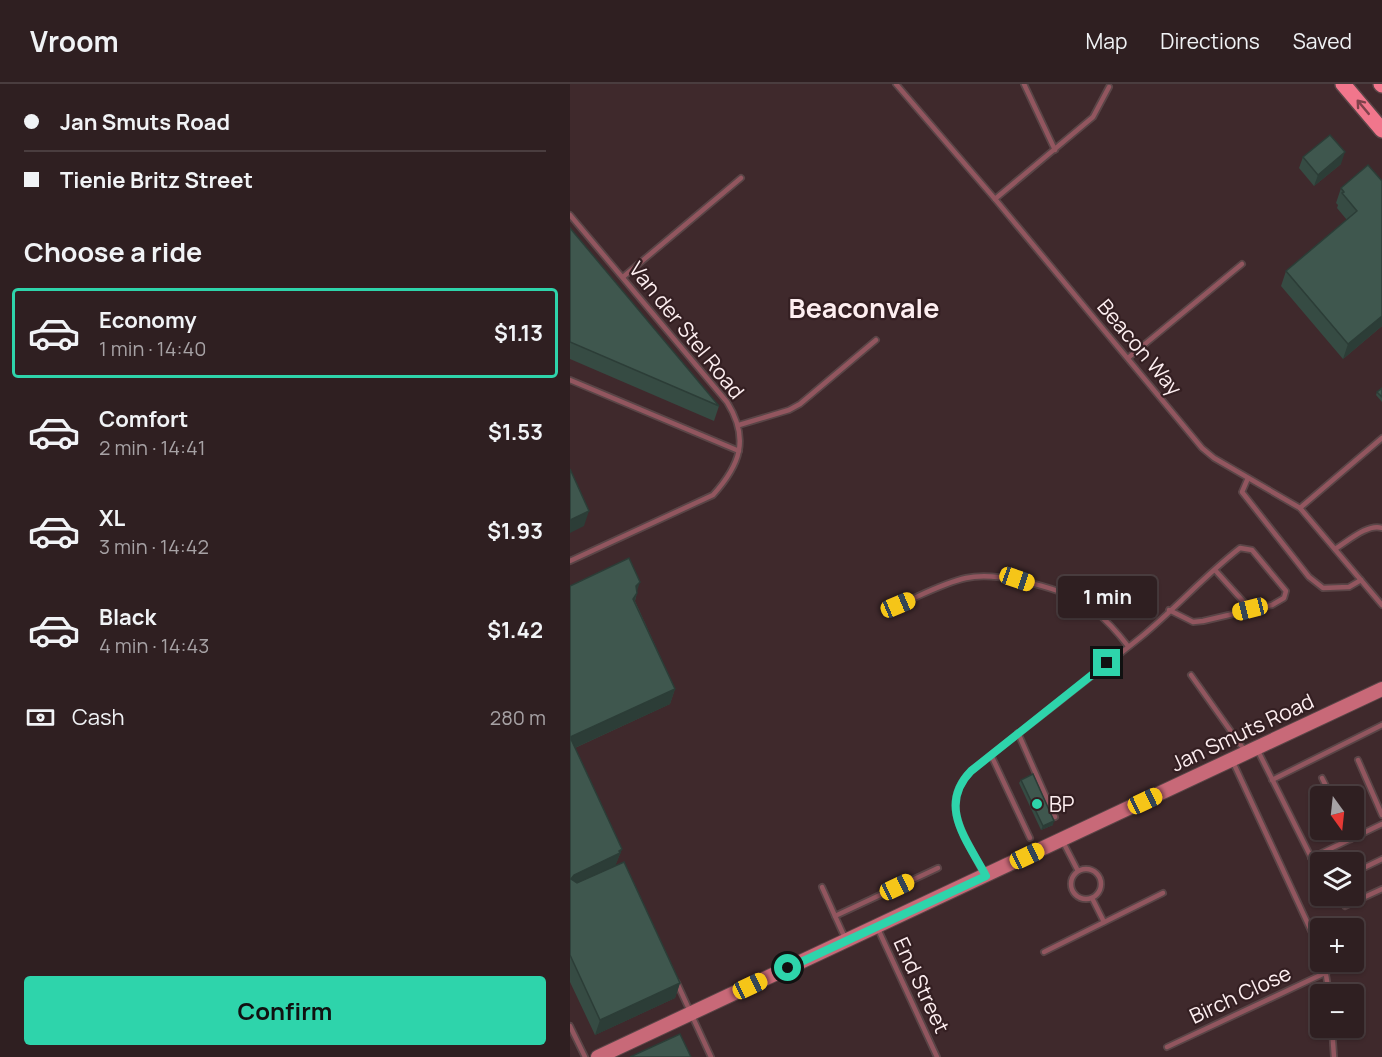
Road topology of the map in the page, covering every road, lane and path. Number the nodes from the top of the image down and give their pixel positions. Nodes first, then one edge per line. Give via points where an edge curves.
1 (896, 84) edge
2 (1024, 84) edge
3 (1343, 84) edge
4 (1109, 87) dead end
5 (1382, 130) edge
6 (1054, 150) junction
7 (741, 178) dead end
8 (995, 199) junction
9 (570, 215) edge
10 (1242, 264) dead end
11 (623, 277) junction
12 (876, 340) dead end
13 (1128, 358) junction
14 (570, 380) edge
15 (739, 425) junction
16 (1382, 438) edge
17 (739, 451) junction
18 (1248, 478) junction
19 (1300, 508) junction
20 (1382, 528) edge
21 (1335, 549) junction
22 (570, 561) edge
23 (1215, 570) junction
24 (1361, 580) junction
25 (898, 605) dead end
26 (1382, 605) edge
27 (1250, 609) junction
28 (1169, 610) junction
29 (1128, 646) junction
30 (1191, 675) dead end
31 (1382, 689) edge
32 (1382, 725) edge
33 (1018, 733) junction
34 (1252, 751) junction
35 (991, 755) junction
36 (1232, 760) junction
37 (1358, 760) dead end
38 (1322, 778) dead end
39 (1272, 780) junction
40 (1326, 786) edge
41 (1382, 815) edge
42 (1055, 817) edge
43 (1382, 824) edge
44 (1364, 833) edge
45 (1030, 838) dead end
46 (1062, 840) junction
47 (1349, 840) edge
48 (1324, 852) edge
49 (1310, 856) edge
50 (1382, 859) edge
51 (938, 868) dead end
52 (1364, 868) edge
53 (1078, 871) junction
54 (986, 876) junction
55 (822, 887) dead end
56 (1382, 889) edge
57 (1163, 893) dead end
58 (1364, 897) edge
59 (1092, 898) junction
60 (835, 916) junction
61 (1104, 922) junction
62 (878, 927) junction
63 (1310, 928) edge
64 (847, 941) junction
65 (1044, 952) dead end
66 (672, 972) edge
67 (1327, 972) joint
68 (1328, 984) edge
69 (691, 1014) junction
70 (570, 1026) edge
71 (1333, 1038) edge
72 (1167, 1047) dead end
73 (585, 1057) edge
74 (598, 1057) edge
75 (711, 1057) edge
76 (937, 1057) edge
77 (1334, 1057) edge

1 - 8 lane, Beacon Way
2 - 6 lane
5 -> 3 main road
4 - 6 lane via 1097,112
6 - 8 lane
7 - 11 lane
8 - 13 lane, Beacon Way
9 - 11 lane, Van der Stel Road
10 - 13 lane
11 - 15 lane, Van der Stel Road via 727,402
12 - 15 lane, Van der Stel Road via 800,404
13 - 18 lane, Beacon Way via 1206,452
14 - 17 lane
15 - 17 lane
16 - 19 lane
17 - 22 lane via 730,476 713,495
18 - 19 lane, Beacon Way
18 - 24 lane via 1242,492 1309,577 1323,588 1349,587
19 - 21 lane, Beacon Way
20 - 21 lane via 1367,529
21 - 24 lane, Beacon Way
23 - 27 lane
23 - 27 lane via 1240,548 1252,550 1284,587 1286,595 1272,605
23 - 28 lane
24 - 26 lane, Beacon Way
25 - 29 lane via 968,578 1017,579 1082,602
27 - 28 lane via 1198,622
28 - 29 lane
29 - 33 lane
30 - 34 lane
31 - 34 street, Jan Smuts Road
32 - 39 lane
33 - 35 lane
33 - 42 lane
34 - 36 street, Jan Smuts Road
34 - 39 lane
35 - 45 lane
35 - 54 lane via 962,780 954,803 956,816
36 - 46 street, Jan Smuts Road
36 - 63 lane
37 - 41 lane
38 - 40 lane
39 - 49 lane
43 - 44 lane
46 - 53 lane
46 - 54 street, Jan Smuts Road
47 - 48 lane
50 - 52 lane
51 - 60 lane
53 - 59 lane via 1071,882 1074,894
53 - 59 lane via 1092,870 1098,874 1101,887
54 - 62 street, Jan Smuts Road
55 - 60 lane
56 - 58 lane
57 - 61 lane
59 - 61 lane
60 - 64 lane
61 - 65 lane
62 - 64 street, Jan Smuts Road
62 - 76 lane, End Street
64 - 69 street, Jan Smuts Road
66 - 69 lane
67 - 68 lane
67 - 72 lane, Birch Close
69 - 74 street, Jan Smuts Road
69 - 75 lane
70 - 73 lane
71 - 77 lane

